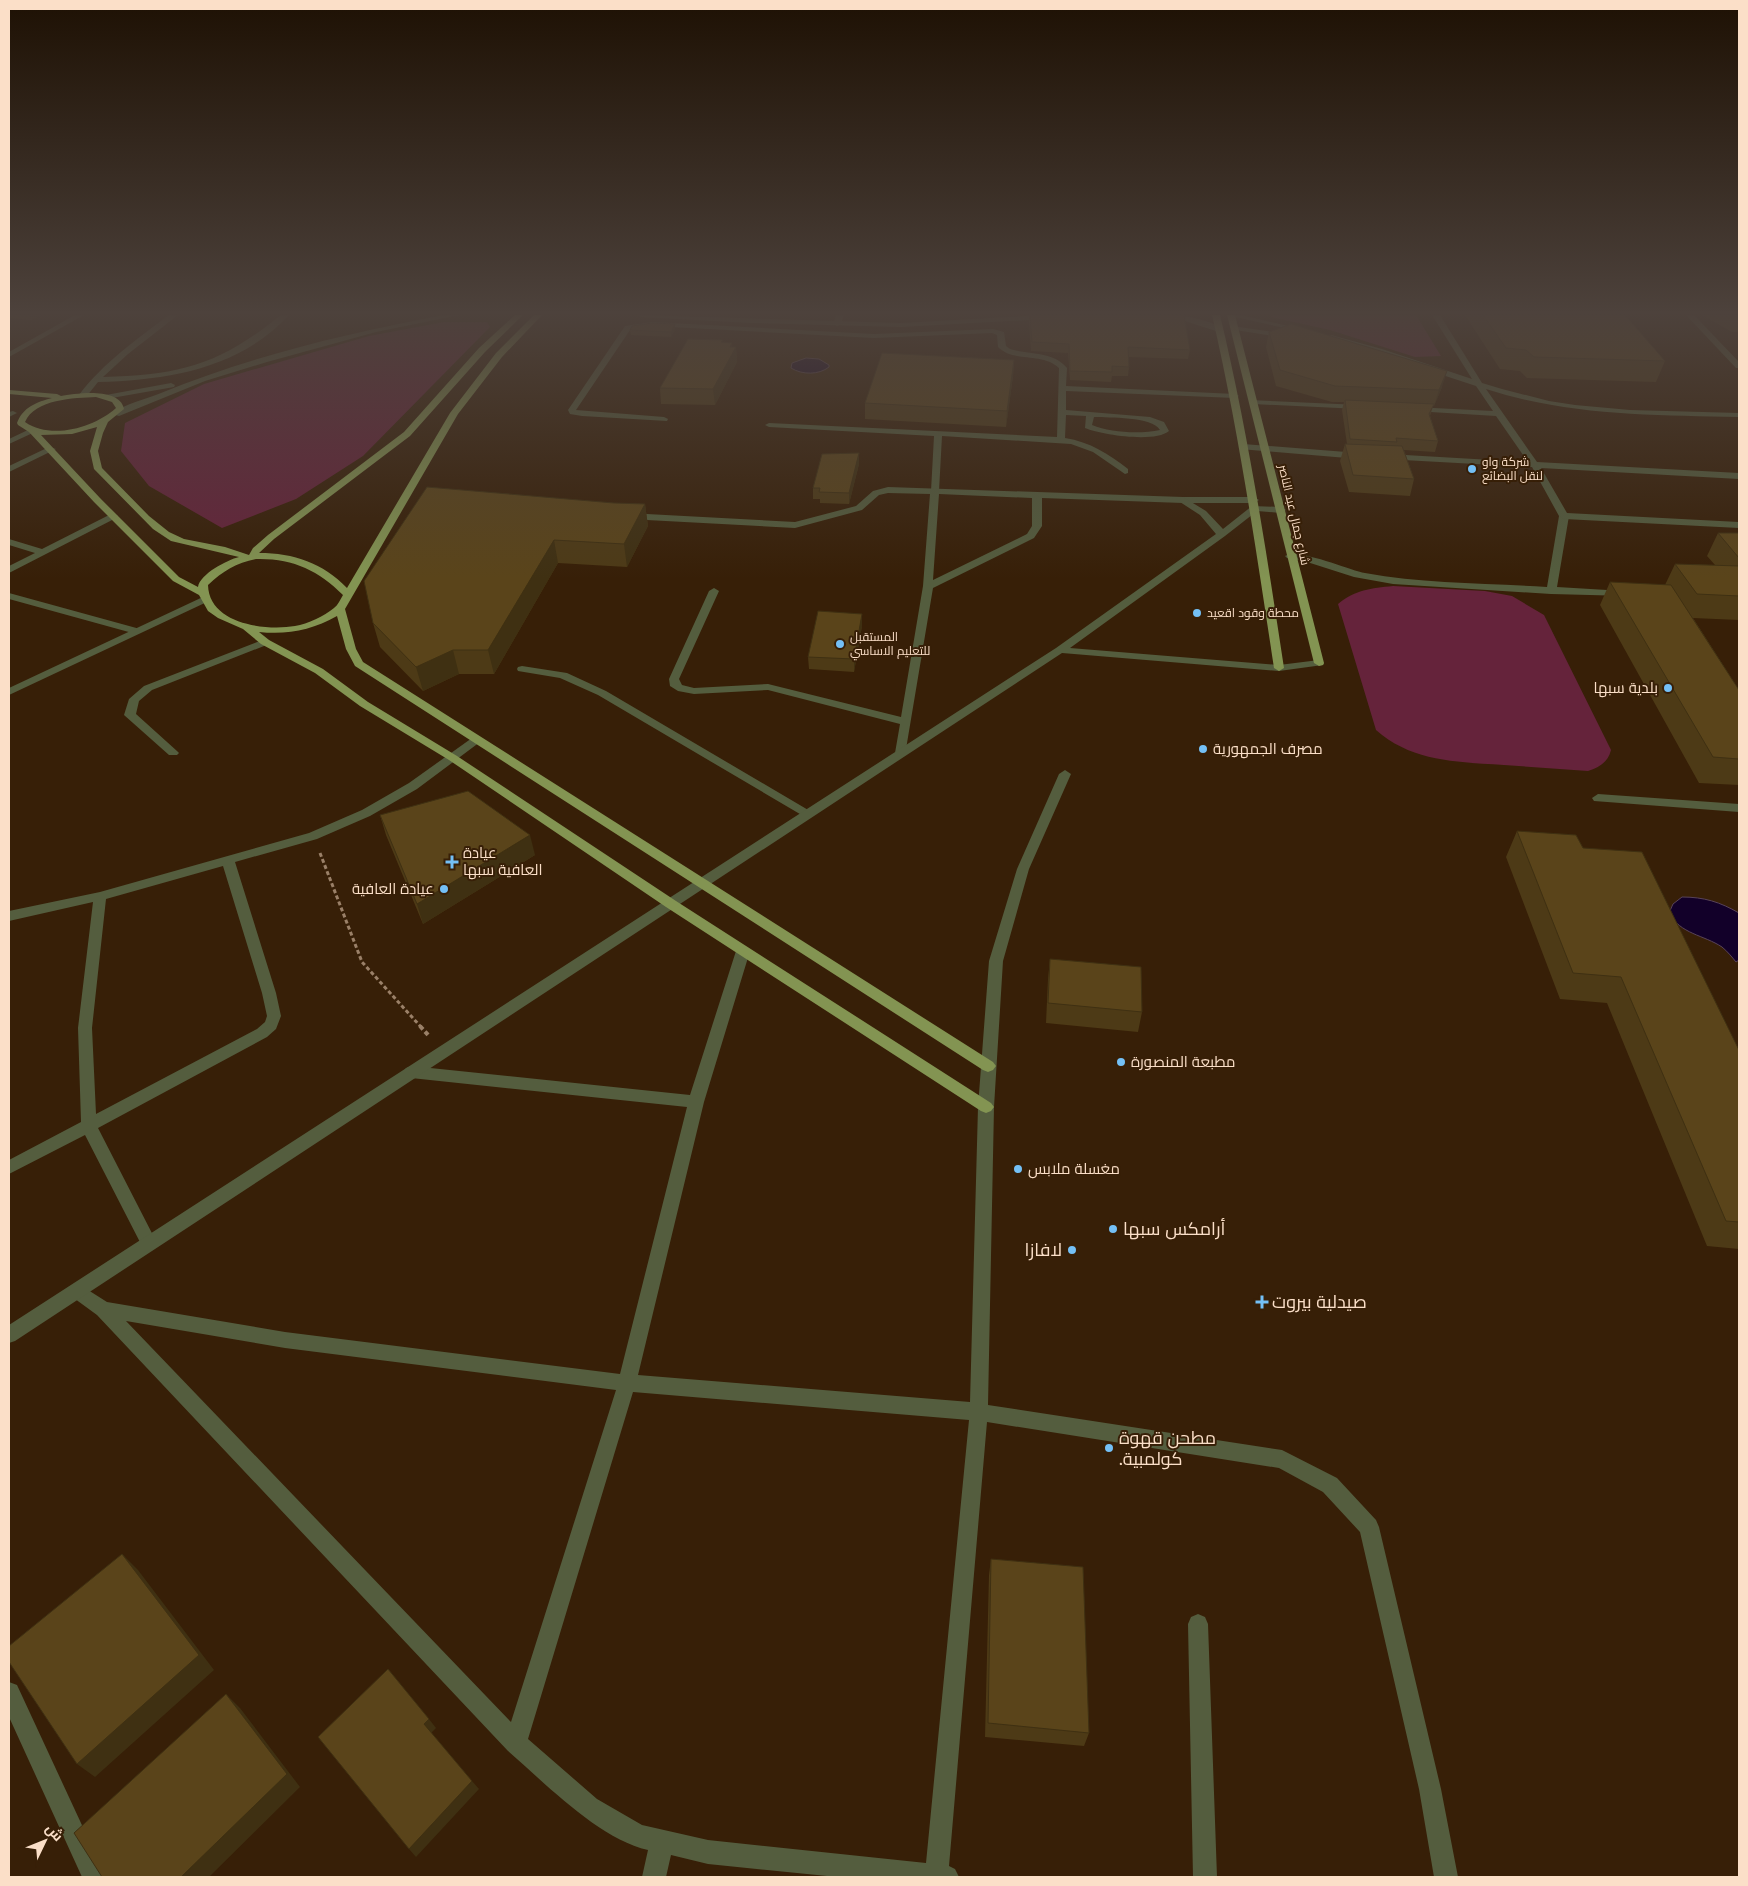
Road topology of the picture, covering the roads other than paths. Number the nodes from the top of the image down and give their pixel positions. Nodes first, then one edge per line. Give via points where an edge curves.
1 (47, 403) edge
2 (117, 403) edge
3 (143, 403) edge
4 (435, 403) edge
5 (462, 403) edge
6 (577, 403) edge
7 (1062, 403) edge
8 (1236, 403) edge
9 (1253, 403) edge
10 (1273, 403) edge
11 (1492, 403) edge
12 (1513, 403) edge
13 (1552, 403) edge
14 (1372, 408) edge
15 (1402, 409) edge
16 (1062, 412) junction
17 (10, 413) edge
18 (116, 414) junction
19 (1090, 414) junction
20 (1501, 414) junction
21 (1739, 415) edge
22 (21, 418) junction
23 (664, 419) dead end
24 (104, 421) junction
25 (770, 424) dead end
26 (1720, 424) dead end
27 (33, 431) junction
28 (938, 434) junction
29 (1061, 440) junction
30 (9, 442) edge
31 (52, 449) junction
32 (1244, 451) junction
33 (1267, 452) junction
34 (1371, 457) edge
35 (1380, 457) edge
36 (1534, 464) junction
37 (9, 469) edge
38 (1125, 471) dead end
39 (1739, 476) edge
40 (935, 491) junction
41 (1036, 495) junction
42 (1182, 500) junction
43 (1254, 504) junction
44 (1281, 510) junction
45 (614, 515) edge
46 (113, 516) junction
47 (1564, 516) junction
48 (1739, 525) edge
49 (1222, 534) junction
50 (9, 542) edge
51 (43, 552) junction
52 (1290, 556) junction
53 (251, 557) junction
54 (9, 570) edge
55 (928, 586) junction
56 (714, 591) dead end
57 (1551, 591) junction
58 (348, 594) junction
59 (1627, 594) edge
60 (9, 596) edge
61 (204, 597) junction
62 (340, 609) junction
63 (248, 627) junction
64 (136, 631) junction
65 (265, 642) junction
66 (1060, 650) junction
67 (1318, 663) joint
68 (522, 668) dead end
69 (1279, 668) junction
70 (9, 692) edge
71 (906, 722) junction
72 (476, 740) junction
73 (173, 753) dead end
74 (901, 753) junction
75 (453, 758) junction
76 (1065, 774) dead end
77 (1598, 798) dead end
78 (1739, 808) edge
79 (809, 814) junction
80 (228, 861) junction
81 (701, 884) junction
82 (100, 896) junction
83 (671, 904) junction
84 (9, 916) edge
85 (743, 951) junction
86 (988, 1066) junction
87 (411, 1072) junction
88 (696, 1102) junction
89 (986, 1107) junction
90 (89, 1126) junction
91 (9, 1168) edge
92 (149, 1244) junction
93 (77, 1290) junction
94 (103, 1309) junction
95 (9, 1335) edge
96 (628, 1383) junction
97 (979, 1412) junction
98 (1198, 1624) dead end
99 (9, 1693) edge
100 (516, 1743) junction
101 (662, 1841) junction
102 (94, 1877) edge
103 (654, 1877) edge
104 (939, 1877) edge
105 (1205, 1877) edge
106 (1446, 1877) edge

1 - 22 main road via 26,412
2 - 18 main road via 120,409
3 - 18 street
4 - 53 main road via 407,434 271,537
5 - 58 main road
6 - 23 street via 572,412
7 - 16 street
8 - 32 main road
9 - 33 main road, شارع جمال عبد الناصر
10 - 14 street
11 - 20 street
12 - 26 street via 1555,413
13 - 21 street via 1580,408
15 - 20 street
16 - 19 street
16 - 29 street
17 - 22 main road
18 - 24 main road
19 - 19 street via 1150,419 1161,424 1165,431 1154,434 1093,429 1088,426
20 - 36 street
22 - 27 main road via 25,428
24 - 27 main road via 68,432
24 - 53 main road via 94,447 98,468 158,528 174,539
25 - 28 street
27 - 30 street
27 - 31 main road
28 - 29 street
28 - 40 street
29 - 38 street via 1100,451
31 - 37 street
31 - 46 main road
32 - 33 street
32 - 43 main road
33 - 34 street via 1298,456
33 - 44 main road, شارع جمال عبد الناصر
35 - 36 street
36 - 39 street
36 - 47 street
40 - 41 street
40 - 45 street via 882,491 859,508 787,526
40 - 55 street
41 - 42 street
41 - 55 street via 1037,526 1031,536
42 - 43 street
42 - 49 street via 1203,513
43 - 44 street
43 - 49 street
43 - 69 main road
44 - 52 main road, شارع جمال عبد الناصر
46 - 51 street
46 - 61 main road via 176,579
47 - 48 street
47 - 57 street
49 - 66 street
50 - 51 street
51 - 54 street
52 - 57 street via 1393,581
52 - 67 main road, شارع جمال عبد الناصر
53 - 58 main road via 292,558 307,563 338,582
53 - 61 main road via 228,564 212,574 203,584
55 - 71 street
56 - 71 street via 674,679 678,688 694,691 768,687
57 - 59 street
58 - 62 main road
60 - 64 street
61 - 63 main road via 228,620
61 - 64 street
62 - 63 main road via 322,621 296,629 270,631
62 - 72 main road via 351,649 359,664
63 - 65 main road
64 - 70 street
65 - 73 street via 135,696 130,704 130,715
65 - 75 main road via 319,671 364,704
66 - 69 street
66 - 74 street
67 - 69 street
68 - 79 street via 562,675 602,693
71 - 74 street
72 - 75 street
72 - 81 main road
74 - 79 street
75 - 80 street via 366,813 313,836
75 - 83 main road
76 - 86 street via 1022,869 1009,911 996,961
77 - 78 street
79 - 81 street
80 - 82 street
80 - 90 street via 270,993 274,1016 271,1025 262,1033
81 - 83 street
81 - 86 main road
82 - 84 street
82 - 90 street via 85,1028
83 - 85 main road
83 - 87 street
85 - 88 street
85 - 89 main road
86 - 89 street
87 - 88 street
87 - 92 street
88 - 96 street
89 - 97 street
90 - 91 street
90 - 92 street
92 - 93 street
93 - 94 street
93 - 95 street
94 - 96 street via 285,1340
94 - 100 street
96 - 97 street
96 - 100 street
97 - 104 street
97 - 106 street via 1282,1459 1330,1485 1369,1527 1430,1789
98 - 105 street
99 - 102 street
100 - 101 street via 589,1807 638,1836
101 - 103 street
101 - 104 street via 708,1852

